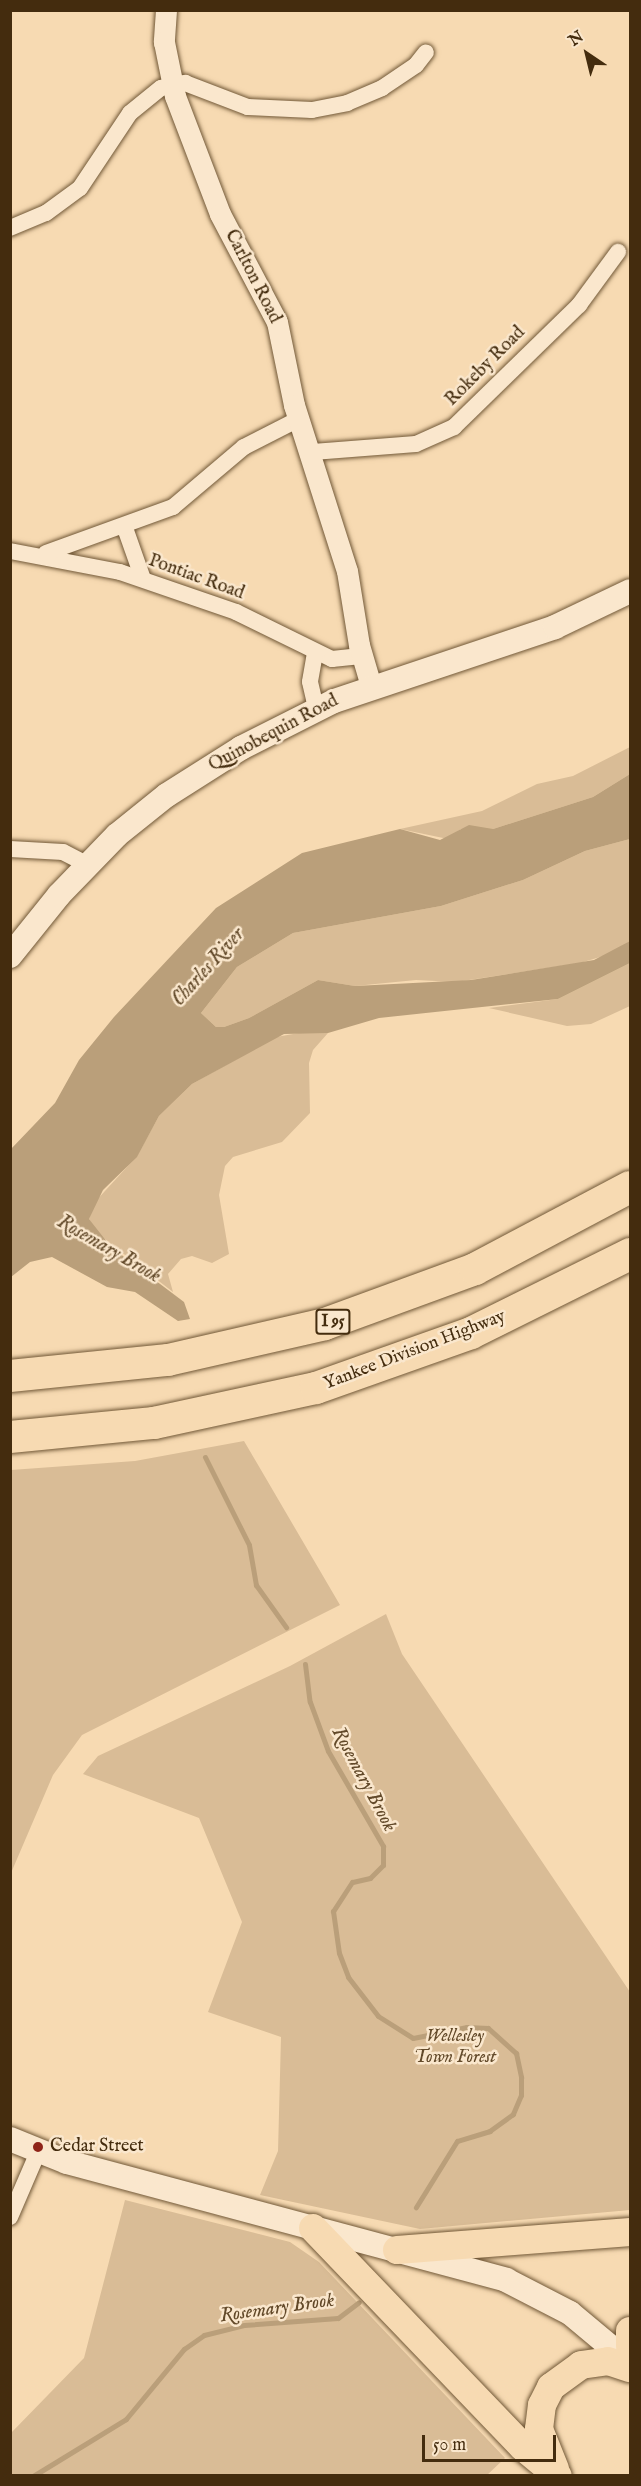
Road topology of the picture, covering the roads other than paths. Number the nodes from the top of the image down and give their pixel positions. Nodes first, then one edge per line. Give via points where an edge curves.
1 (166, 10) edge
2 (426, 52) dead end
3 (171, 84) junction
4 (10, 228) edge
5 (618, 252) dead end
6 (299, 419) junction
7 (313, 452) junction
8 (125, 528) junction
9 (10, 551) edge
10 (42, 554) junction
11 (143, 579) junction
12 (630, 591) edge
13 (315, 653) junction
14 (361, 656) junction
15 (371, 686) junction
16 (316, 708) junction
17 (10, 849) edge
18 (87, 864) junction
19 (10, 956) edge
20 (630, 1187) edge
21 (630, 1254) edge
22 (10, 1376) edge
23 (10, 1437) edge
24 (10, 2139) edge
25 (38, 2152) junction
26 (10, 2217) edge
27 (313, 2228) junction
28 (630, 2232) edge
29 (397, 2250) junction
30 (630, 2331) edge
31 (630, 2346) edge
32 (630, 2363) edge
33 (630, 2368) edge
34 (559, 2475) edge

1 - 3 street, Carlton Road via 164,42
2 - 3 street via 382,88 347,103 312,110 248,107 185,83
3 - 4 street via 136,106 96,168 70,197
3 - 6 street, Carlton Road via 220,214 277,322
5 - 7 street, Rokeby Road via 579,305 454,427 416,444
6 - 7 street, Carlton Road
6 - 8 street via 244,447 185,500
7 - 14 street, Carlton Road via 347,571
8 - 10 street
8 - 11 street
9 - 10 street, Pontiac Road
10 - 11 street, Pontiac Road
11 - 13 street, Pontiac Road via 246,616
12 - 15 main road, Quinobequin Road via 534,635
13 - 14 street, Pontiac Road via 332,659
13 - 16 street via 310,682
14 - 15 street, Carlton Road
15 - 16 main road, Quinobequin Road
16 - 18 main road, Quinobequin Road via 176,789
17 - 18 street via 63,852
18 - 19 main road, Quinobequin Road
20 - 22 highway, I 95 via 476,1269 325,1324 168,1360
21 - 23 highway, Yankee Division Highway via 471,1333 316,1388 154,1424
24 - 25 main road
25 - 26 street
25 - 27 main road
27 - 29 main road
27 - 34 highway via 523,2447
28 - 29 highway
29 - 32 main road via 526,2289 578,2319
30 - 31 highway
33 - 34 highway via 608,2361 581,2364 551,2387 540,2414 539,2436

